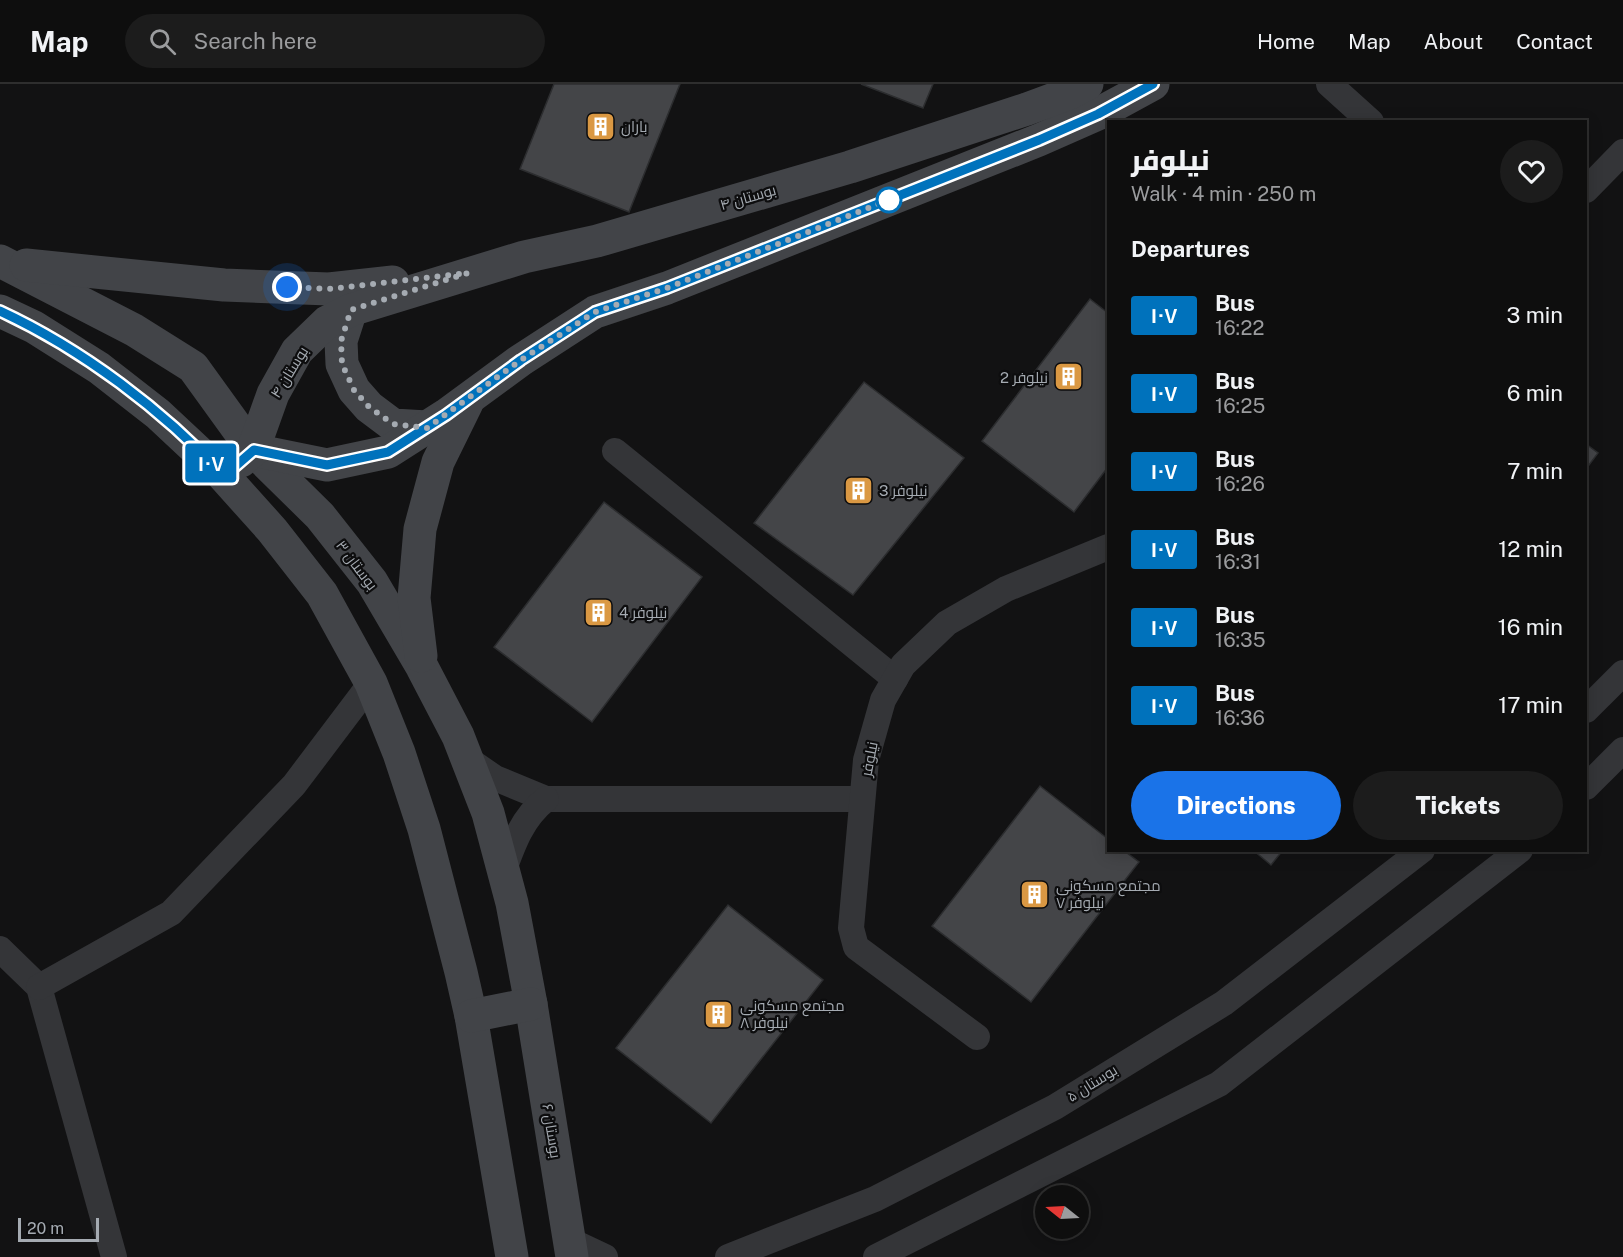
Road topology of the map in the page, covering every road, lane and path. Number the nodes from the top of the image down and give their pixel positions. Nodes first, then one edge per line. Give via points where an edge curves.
1 (1087, 84) edge
2 (1153, 84) edge
3 (1329, 84) edge
4 (1369, 120) edge
5 (1623, 152) edge
6 (1587, 189) edge
7 (3, 262) edge
8 (468, 273) junction
9 (0, 310) edge
10 (351, 310) junction
11 (193, 367) junction
12 (469, 399) junction
13 (159, 414) junction
14 (427, 428) junction
15 (254, 450) junction
16 (615, 451) dead end
17 (224, 476) junction
18 (298, 494) junction
19 (269, 527) junction
20 (1107, 547) edge
21 (422, 667) junction
22 (1623, 673) edge
23 (895, 679) junction
24 (371, 683) junction
25 (1587, 709) edge
26 (1623, 750) edge
27 (466, 759) junction
28 (1587, 786) edge
29 (546, 799) junction
30 (862, 799) junction
31 (1419, 852) edge
32 (1517, 852) edge
33 (503, 872) junction
34 (0, 949) edge
35 (39, 987) junction
36 (531, 1004) junction
37 (471, 1016) junction
38 (977, 1037) dead end
39 (570, 1249) edge
40 (114, 1257) edge
41 (512, 1257) edge
42 (604, 1257) edge
43 (728, 1257) edge
44 (876, 1257) edge

1 - 8 street, بوستان ۴ via 1027,109 850,167 597,241
2 - 12 street via 1039,140 667,288 595,312
3 - 4 street
5 - 6 street
7 - 8 street via 224,285 329,289
7 - 11 street, بوستان ۳ via 134,330
8 - 10 street, بوستان ۴
9 - 13 street via 99,368
10 - 14 street via 341,341 342,364 354,390 393,424
10 - 15 street, بوستان ۴ via 327,322 297,351 273,394
11 - 13 street via 194,383 183,407
11 - 15 street, بوستان ۳
12 - 14 street
12 - 21 street via 438,462 420,529 414,598
13 - 17 street
14 - 15 street via 388,452 327,465
15 - 17 street
15 - 18 street, بوستان ۳
16 - 23 street
17 - 19 street
18 - 19 street via 285,490 270,498
18 - 21 street, بوستان ۳ via 372,582
19 - 24 street via 322,594
20 - 23 street, نیلوفر via 1006,589 947,624 903,665
21 - 27 street, بوستان ۳
22 - 25 street
23 - 30 street, نیلوفر via 883,700 866,760
24 - 35 street via 294,785 171,913
24 - 37 street via 424,829
26 - 28 street
27 - 29 street via 495,778
27 - 33 street, بوستان ۳ via 488,813
29 - 30 street
29 - 33 street via 523,824
30 - 38 street, نیلوفر via 851,928 856,947
31 - 43 street, بوستان ۵ via 1224,1003 1055,1107 875,1199
32 - 44 street via 1219,1084
33 - 36 street, بوستان ۳
34 - 35 street
35 - 40 street
36 - 37 street
36 - 39 street, بوستان ۶
37 - 41 street
39 - 42 street

